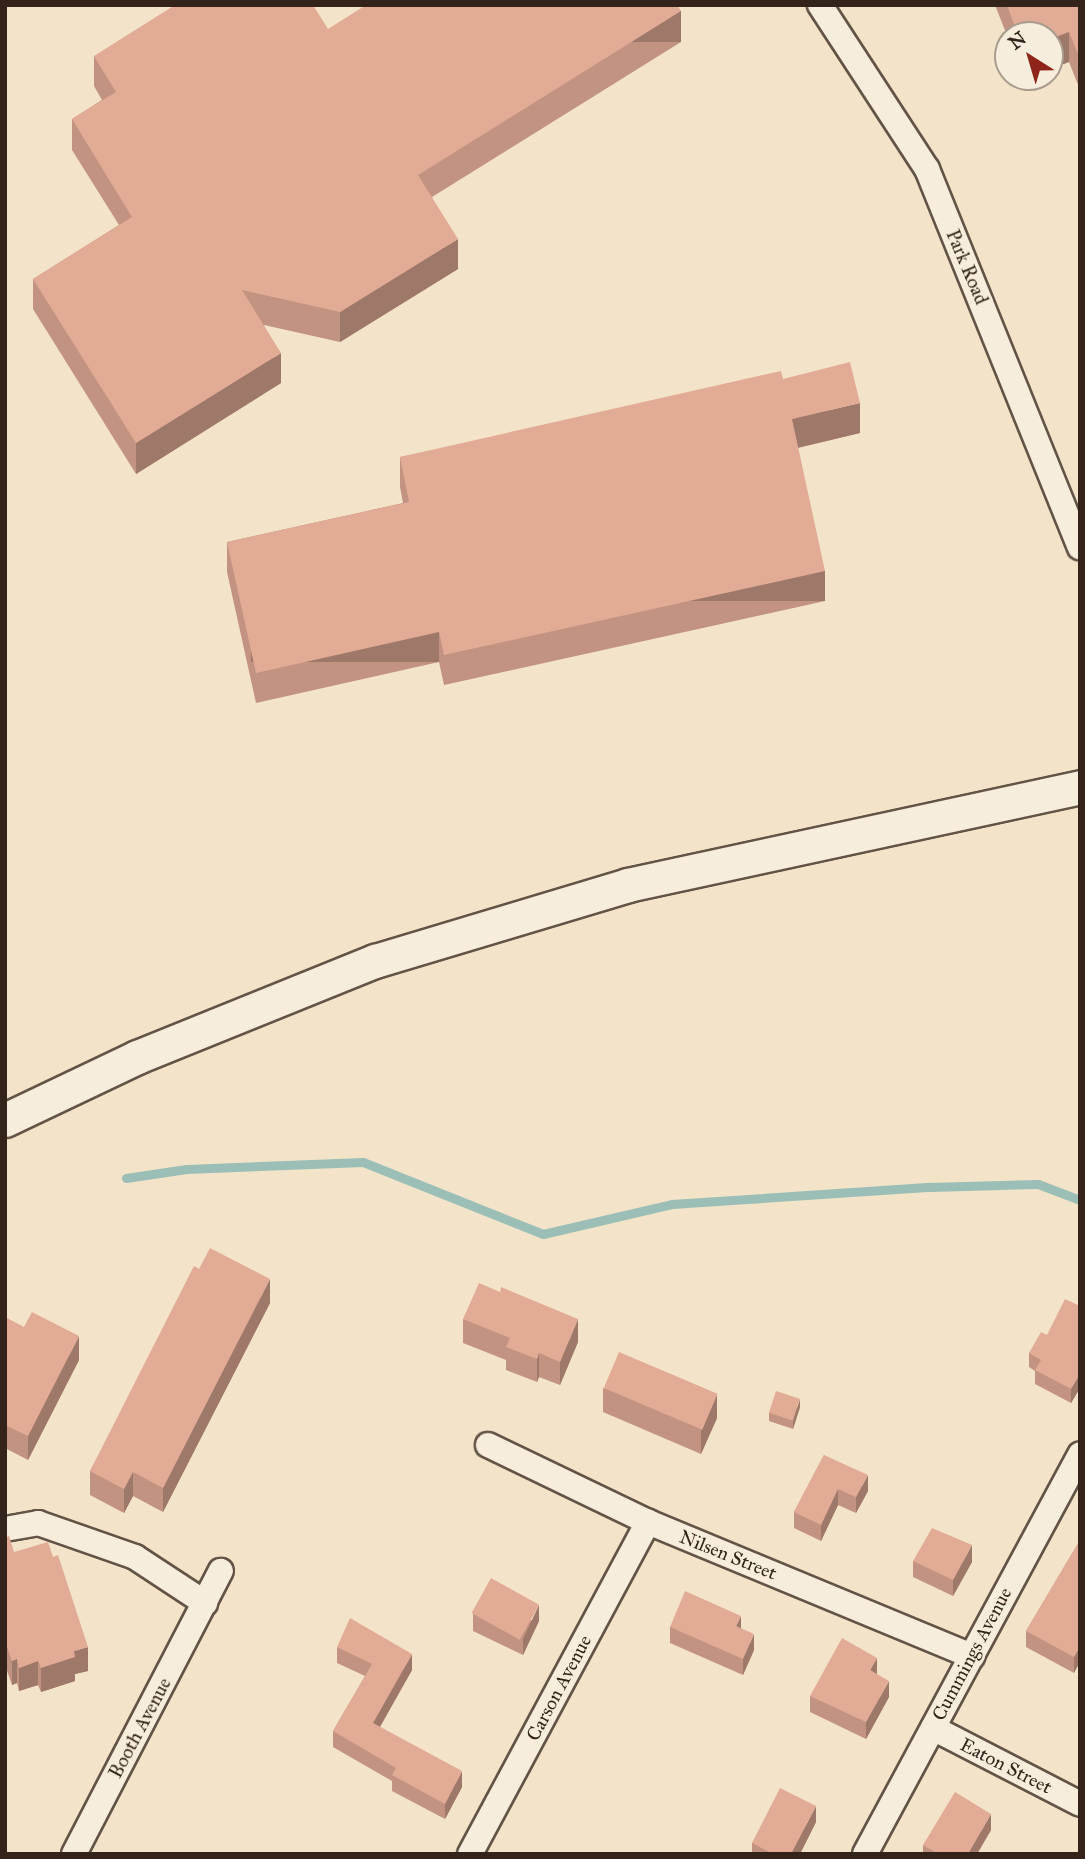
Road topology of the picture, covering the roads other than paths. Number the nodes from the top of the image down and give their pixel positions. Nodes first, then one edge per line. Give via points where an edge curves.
1 (820, 5) edge
2 (1080, 547) edge
3 (1080, 787) edge
4 (5, 1120) edge
5 (488, 1445) dead end
6 (1080, 1454) edge
7 (648, 1522) junction
8 (5, 1530) edge
9 (221, 1571) dead end
10 (205, 1603) junction
11 (972, 1656) junction
12 (933, 1728) junction
13 (1080, 1804) edge
14 (75, 1854) edge
15 (470, 1854) edge
16 (865, 1854) edge

1 - 2 street, Park Road via 927,169
3 - 4 main road via 628,885 375,961 137,1057
5 - 7 street, Nilsen Street
6 - 11 street, Cummings Avenue
7 - 11 street, Nilsen Street
7 - 15 street, Carson Avenue
8 - 10 street via 38,1523 135,1557
9 - 10 street, Booth Avenue
10 - 14 street, Booth Avenue
11 - 12 street, Cummings Avenue
12 - 13 street, Eaton Street
12 - 16 street, Cummings Avenue

